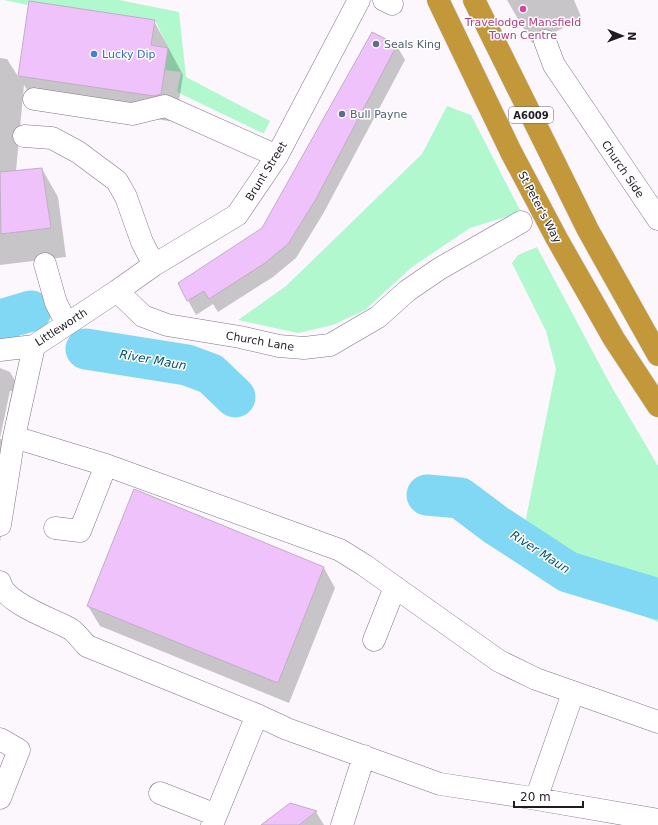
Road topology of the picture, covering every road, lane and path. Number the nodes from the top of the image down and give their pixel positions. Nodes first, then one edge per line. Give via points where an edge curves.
1 (359, 0) edge
2 (438, 0) edge
3 (474, 0) edge
4 (545, 41) dead end
5 (34, 99) dead end
6 (24, 136) dead end
7 (277, 156) junction
8 (658, 219) edge
9 (521, 222) dead end
10 (45, 264) dead end
11 (154, 265) junction
12 (117, 291) junction
13 (67, 324) junction
14 (34, 346) junction
15 (0, 350) edge
16 (658, 355) edge
17 (658, 406) edge
18 (14, 437) junction
19 (106, 465) junction
20 (0, 525) edge
21 (55, 528) dead end
22 (0, 582) edge
23 (395, 587) junction
24 (374, 640) dead end
25 (574, 693) junction
26 (258, 715) junction
27 (658, 722) edge
28 (0, 738) edge
29 (364, 756) junction
30 (160, 793) dead end
31 (0, 798) edge
32 (536, 799) junction
33 (214, 820) edge
34 (658, 820) edge
35 (342, 825) edge

1 - 7 street, Brunt Street
2 - 17 highway, St Peter's Way / A6009 via 511,152 557,239 614,339
3 - 16 highway, A6009 via 591,236
4 - 8 street, Church Side via 554,65
5 - 7 street via 132,114 165,106
6 - 11 street via 52,138 78,152 117,181
7 - 11 street, Brunt Street via 237,215
9 - 12 street, Church Lane via 439,269 407,291 378,317 330,345 304,348 279,346 167,325 143,316
10 - 13 street via 56,303
11 - 12 street, Brunt Street
12 - 13 street, Littleworth
13 - 14 street, Littleworth
14 - 15 street, Littleworth
14 - 18 street
18 - 19 street
18 - 20 street
19 - 21 street via 80,531
19 - 23 street via 340,550
22 - 26 street via 1,588 20,604 70,629 87,646
23 - 24 street
23 - 25 street via 499,661 536,679
25 - 27 street
25 - 32 street
26 - 29 street via 287,729
26 - 33 street
28 - 31 street via 19,750
29 - 32 street via 440,784
29 - 35 street
30 - 33 street
32 - 34 street

